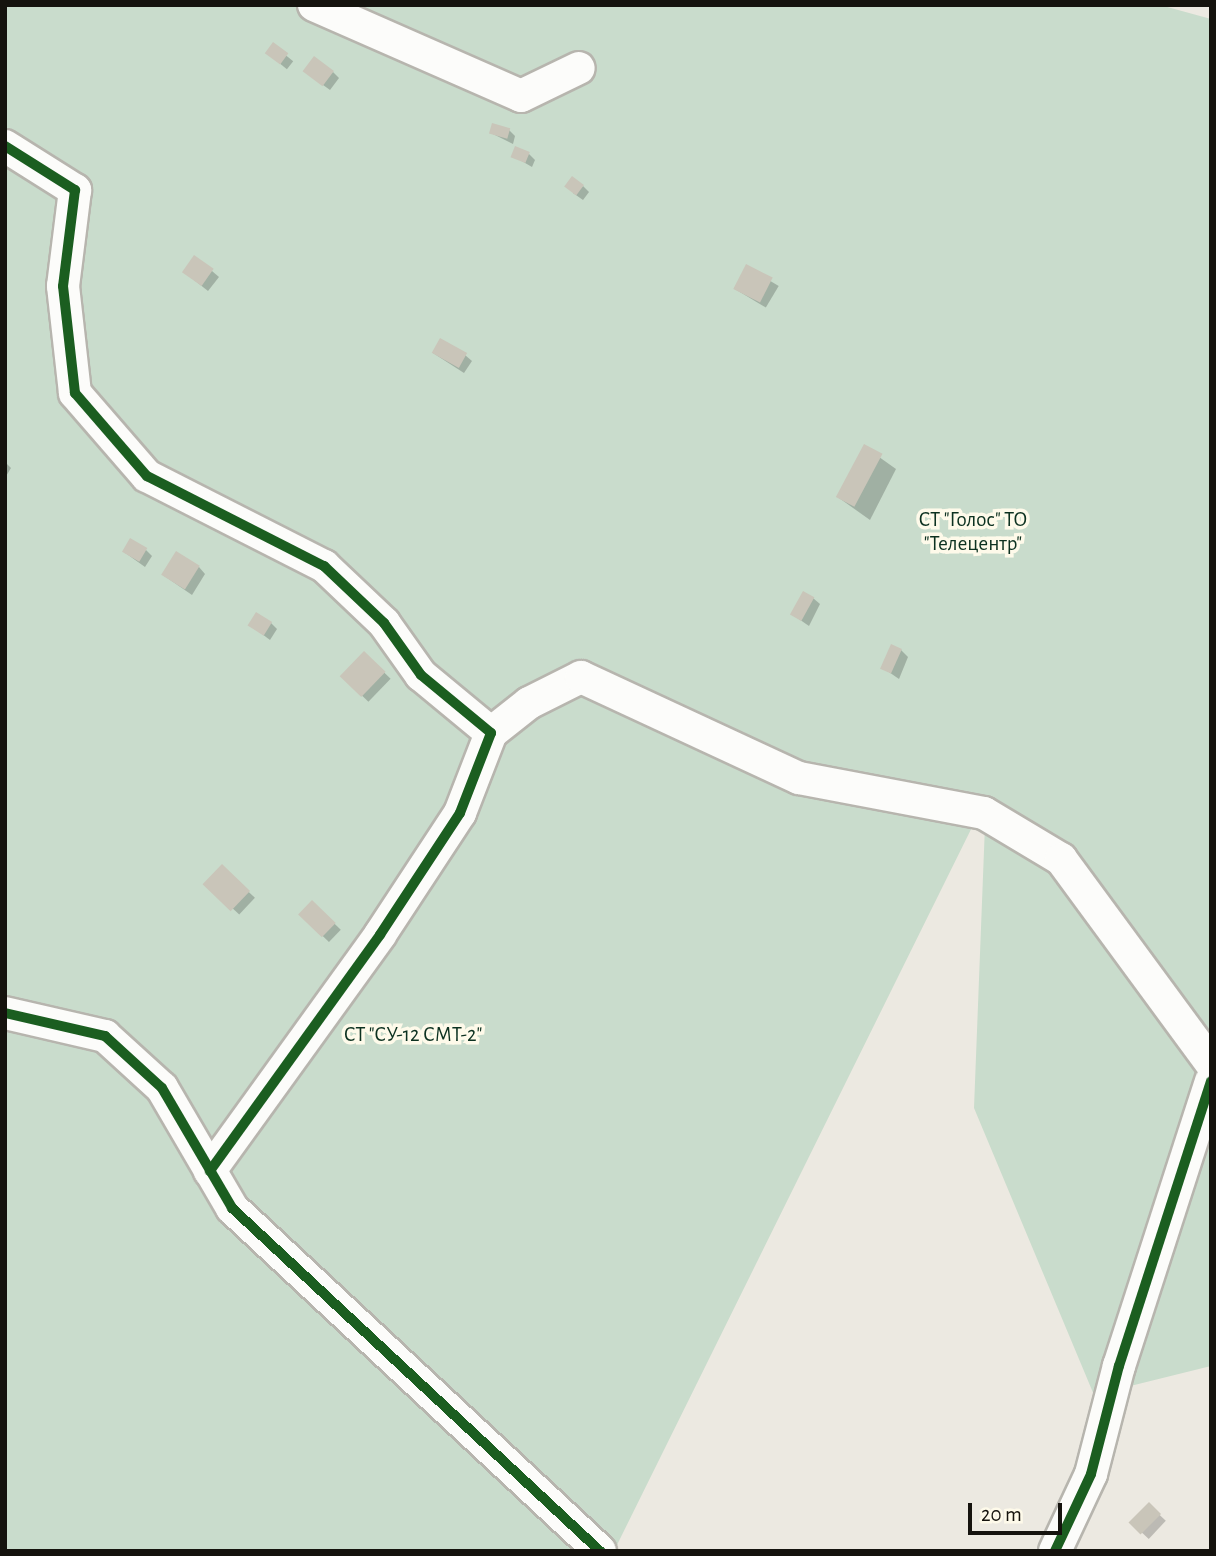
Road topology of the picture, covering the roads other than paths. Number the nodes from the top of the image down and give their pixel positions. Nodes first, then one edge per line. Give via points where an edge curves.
1 (314, 5) edge
2 (579, 68) dead end
3 (5, 146) edge
4 (491, 733) junction
5 (5, 1013) edge
6 (1211, 1063) edge
7 (1211, 1083) edge
8 (210, 1171) junction
9 (600, 1551) edge
10 (1055, 1551) edge

1 - 2 street via 521,96
3 - 4 street via 75,190 64,286 75,393 147,476 324,566 384,623 421,675
4 - 6 street via 529,703 581,677 799,778 984,813 1061,859
4 - 8 street via 460,813 380,935
5 - 8 street via 105,1036 162,1088
7 - 10 street via 1119,1366 1091,1474
8 - 9 street via 232,1208

